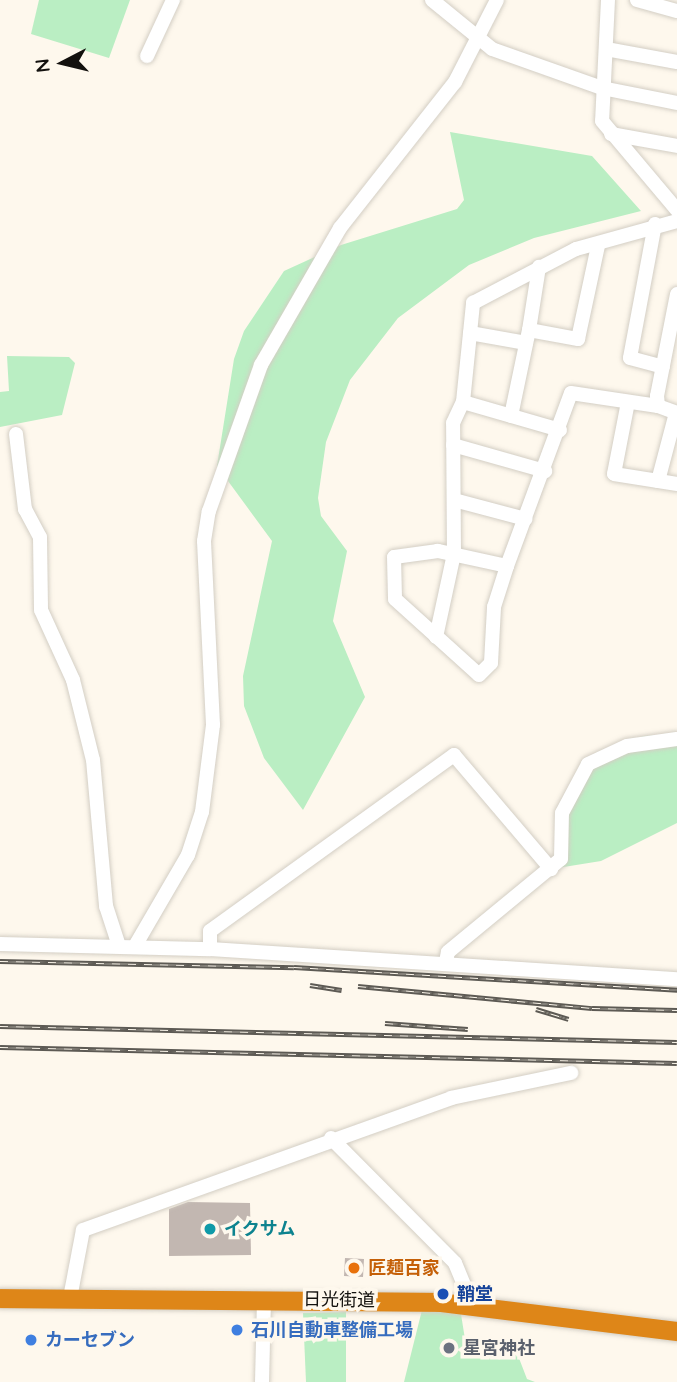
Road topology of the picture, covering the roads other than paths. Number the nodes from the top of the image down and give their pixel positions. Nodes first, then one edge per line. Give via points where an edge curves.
1 (173, 0) edge
2 (432, 0) edge
3 (497, 0) edge
4 (608, 0) edge
5 (638, 0) edge
6 (677, 10) edge
7 (481, 39) junction
8 (606, 49) junction
9 (147, 56) dead end
10 (677, 62) edge
11 (603, 88) junction
12 (677, 103) edge
13 (611, 134) junction
14 (677, 146) edge
15 (677, 210) edge
16 (677, 221) edge
17 (655, 224) junction
18 (598, 246) junction
19 (539, 267) junction
20 (677, 294) edge
21 (470, 333) junction
22 (528, 337) junction
23 (663, 366) junction
24 (463, 402) junction
25 (628, 402) junction
26 (659, 406) junction
27 (676, 413) edge
28 (510, 416) junction
29 (560, 430) junction
30 (16, 434) dead end
31 (453, 445) junction
32 (545, 471) junction
33 (658, 481) junction
34 (677, 484) edge
35 (454, 500) junction
36 (526, 519) junction
37 (454, 554) junction
38 (507, 566) junction
39 (436, 636) junction
40 (677, 739) edge
41 (551, 869) junction
42 (0, 944) edge
43 (119, 946) junction
44 (135, 946) junction
45 (210, 949) junction
46 (446, 962) junction
47 (677, 970) edge
48 (588, 973) junction
49 (677, 979) edge
50 (571, 1073) dead end
51 (331, 1138) junction
52 (0, 1298) edge
53 (70, 1298) junction
54 (264, 1299) junction
55 (472, 1304) junction
56 (677, 1331) edge
57 (262, 1382) edge

1 - 9 street
2 - 7 street
3 - 7 street
4 - 8 street
5 - 6 street
7 - 11 street via 492,49
7 - 44 street via 443,101 340,228 261,365 209,511 204,541 213,725 202,812 188,855
8 - 10 street
8 - 11 street
11 - 12 street
11 - 13 street via 602,121
13 - 14 street
13 - 15 street
16 - 17 street
17 - 18 street
17 - 23 street via 630,358
18 - 19 street via 576,249
18 - 22 street via 578,339
19 - 21 street via 473,303
19 - 22 street
20 - 23 street
21 - 22 street
21 - 24 street
22 - 28 street
23 - 26 street
24 - 28 street
24 - 31 street via 453,423
25 - 26 street
25 - 29 street via 571,393
25 - 33 street via 614,474
26 - 27 street
27 - 33 street
28 - 29 street
29 - 32 street
30 - 43 street via 25,509 40,537 41,610 73,680 93,760 106,906
31 - 32 street
31 - 35 street
32 - 36 street
33 - 34 street
35 - 36 street
35 - 37 street
36 - 38 street
37 - 38 street
37 - 39 street
37 - 39 street via 394,557 395,599
38 - 39 street via 494,607 491,663 479,675
40 - 41 street via 627,746 588,764 562,813 561,859
41 - 45 street via 454,755 210,932
41 - 46 street via 448,952
42 - 43 street
43 - 44 street
44 - 45 street
45 - 46 street
46 - 48 street
47 - 48 street via 617,967
48 - 49 street
50 - 51 street via 451,1098
51 - 53 street via 83,1230
51 - 55 street via 455,1263
52 - 53 highway, 日光街道
53 - 54 highway, 日光街道
54 - 55 highway, 日光街道
54 - 57 street
55 - 56 highway, 日光街道

